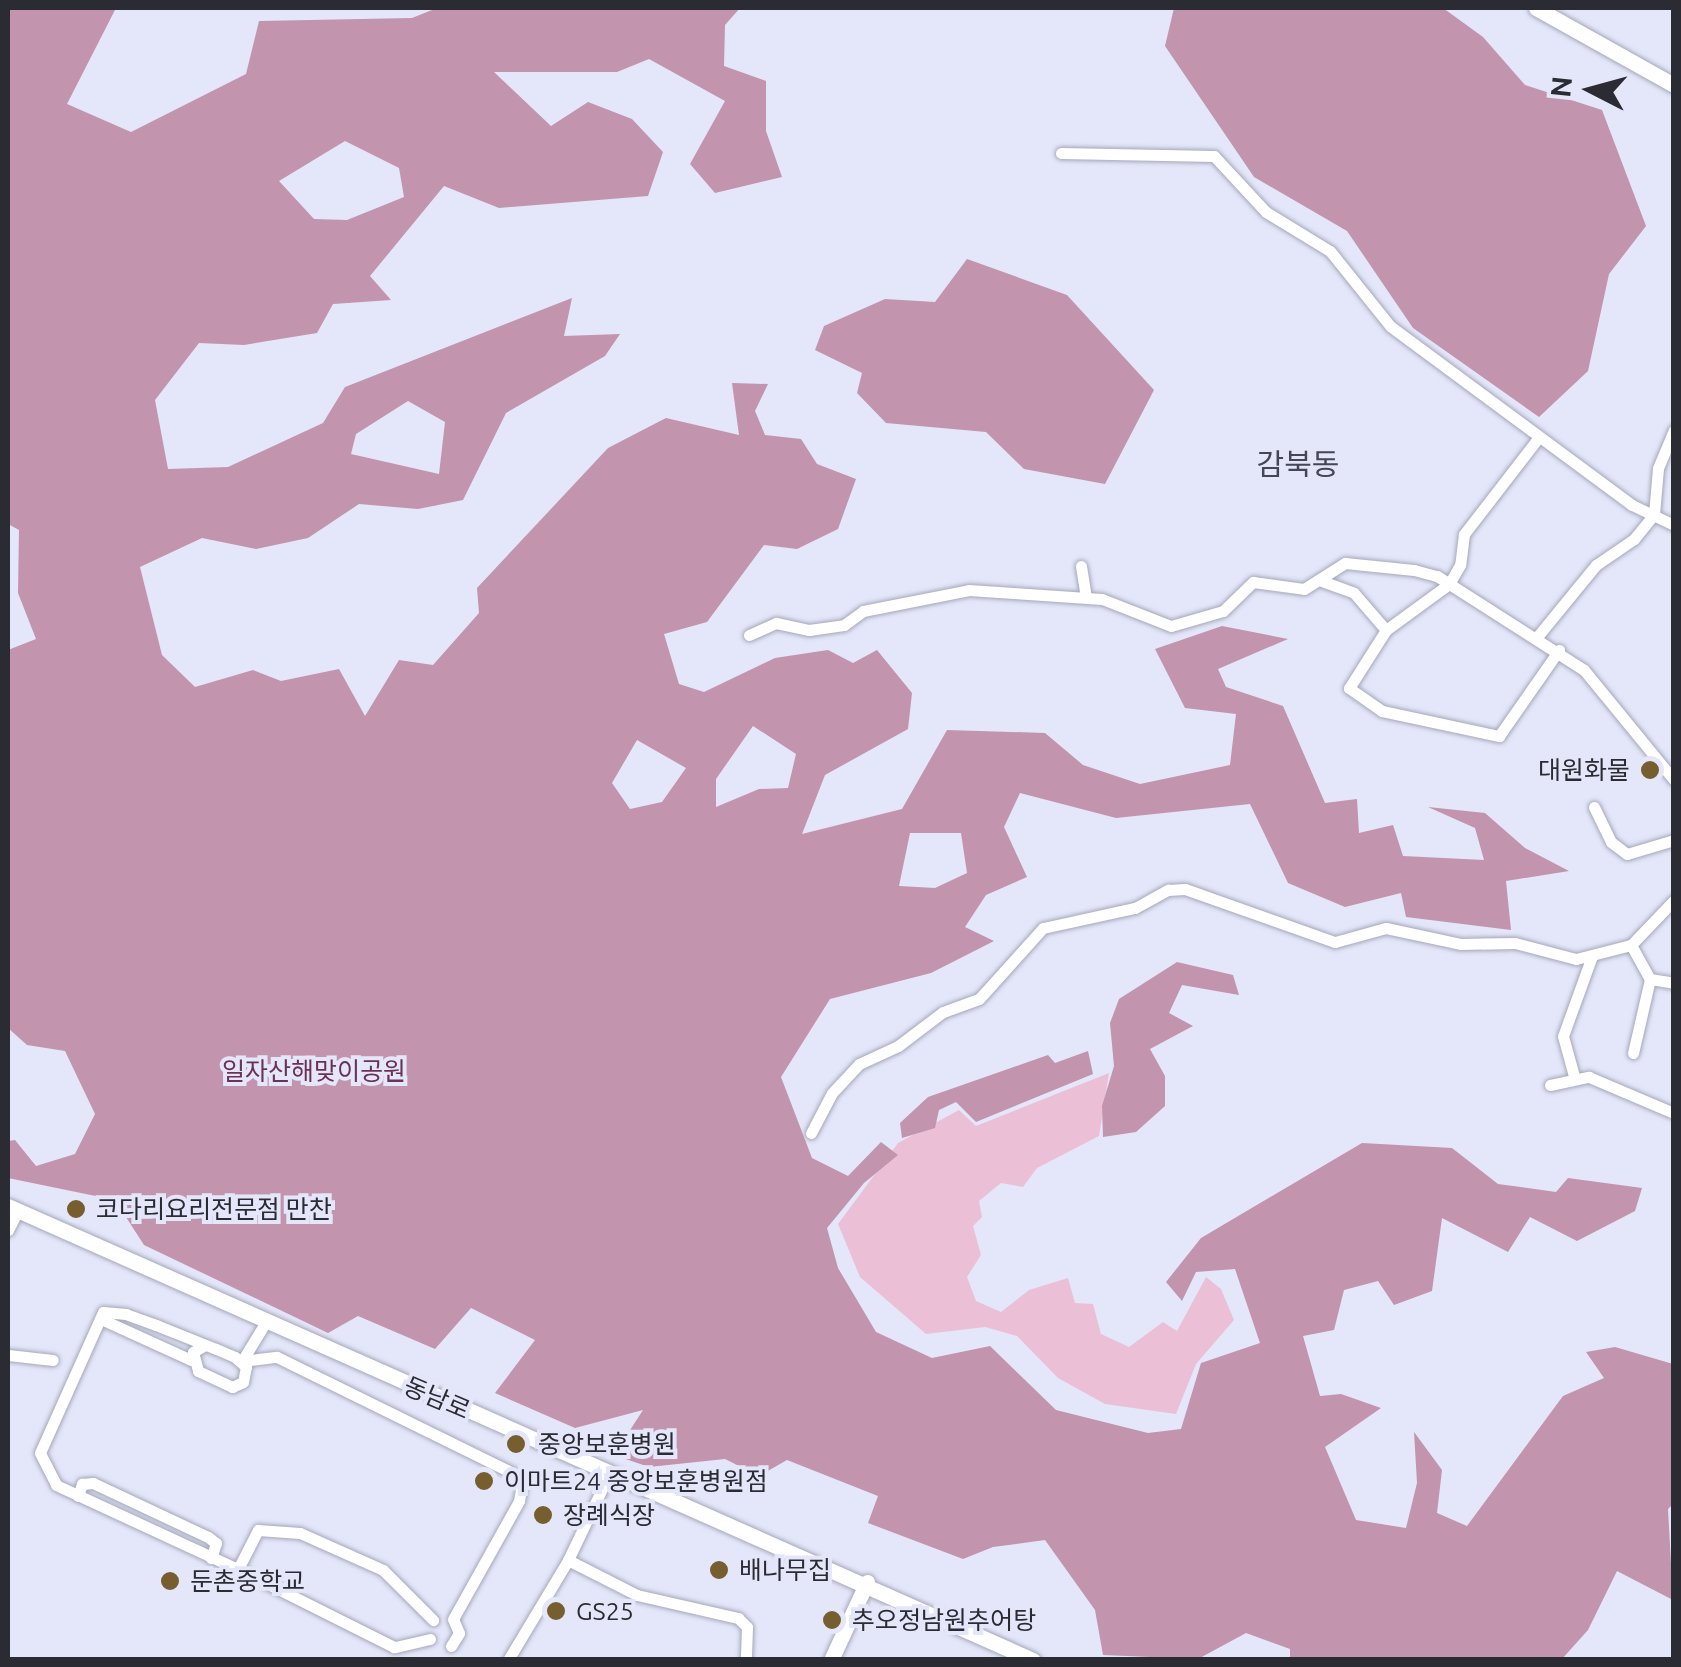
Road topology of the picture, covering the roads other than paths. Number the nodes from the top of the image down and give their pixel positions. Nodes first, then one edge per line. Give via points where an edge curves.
1 (1536, 8) edge
2 (1674, 85) edge
3 (1061, 153) dead end
4 (1674, 430) edge
5 (1540, 437) junction
6 (1654, 514) junction
7 (1674, 525) edge
8 (1081, 566) dead end
9 (1319, 580) junction
10 (1449, 584) junction
11 (1086, 596) junction
12 (1386, 630) junction
13 (749, 635) dead end
14 (1538, 637) junction
15 (1559, 650) junction
16 (1674, 780) edge
17 (1594, 808) dead end
18 (1674, 840) edge
19 (1674, 900) edge
20 (1632, 945) junction
21 (1592, 956) junction
22 (1650, 979) junction
23 (1674, 983) edge
24 (1634, 1053) dead end
25 (1574, 1076) junction
26 (1550, 1085) dead end
27 (1674, 1112) edge
28 (810, 1133) dead end
29 (13, 1208) edge
30 (8, 1230) edge
31 (267, 1320) junction
32 (94, 1324) junction
33 (206, 1345) junction
34 (8, 1355) edge
35 (53, 1360) dead end
36 (191, 1360) junction
37 (242, 1361) junction
38 (610, 1472) junction
39 (78, 1496) junction
40 (211, 1558) junction
41 (568, 1560) junction
42 (238, 1568) junction
43 (867, 1582) junction
44 (433, 1620) junction
45 (453, 1620) junction
46 (430, 1639) junction
47 (451, 1646) junction
48 (458, 1660) edge
49 (508, 1660) edge
50 (746, 1660) edge
51 (831, 1660) edge
52 (1033, 1660) edge

1 - 2 main road
3 - 5 street via 1214,156 1266,212 1330,251 1390,326
4 - 6 street via 1658,468
5 - 6 street
5 - 10 street via 1464,534 1460,566
6 - 7 street
6 - 14 street via 1634,539 1596,565
8 - 11 street
9 - 10 street via 1355,562 1424,572
9 - 11 street via 1304,589 1253,582 1223,611 1171,626 1122,603
9 - 12 street via 1354,592
10 - 12 street
10 - 14 street
11 - 13 street via 969,590 863,610 844,626 809,630 776,623
12 - 15 street via 1349,688 1382,711 1488,737 1507,727
14 - 15 street
15 - 16 street via 1609,697
17 - 18 street via 1611,842 1627,854
19 - 20 street
20 - 21 street
20 - 22 street
21 - 25 street via 1564,1036
21 - 28 street via 1576,959 1515,943 1462,944 1386,928 1335,942 1185,889 1168,890 1124,912 1043,928 979,999 943,1012 898,1046 859,1064 832,1093
22 - 23 street
22 - 24 street
25 - 26 street
25 - 27 street
29 - 30 street
29 - 31 main road, 동남로
31 - 37 street
31 - 38 main road, 동남로
32 - 33 street via 103,1312 118,1312
32 - 36 street via 110,1318
32 - 39 street via 40,1453 48,1476
33 - 36 street
33 - 37 street
34 - 35 street
36 - 37 street via 198,1371 232,1387 247,1374
37 - 45 street via 277,1358 523,1478 519,1502
38 - 41 street
38 - 43 main road, 동남로
39 - 40 street
39 - 40 street via 86,1481 103,1487 208,1537 216,1543
40 - 42 street
41 - 49 street
41 - 50 street via 637,1595 738,1618 747,1627
42 - 44 street via 258,1530 300,1533 383,1570
42 - 46 street via 394,1646
43 - 51 main road
43 - 52 main road, 동남로
44 - 45 street
44 - 46 street
45 - 47 street via 459,1633
46 - 47 street
47 - 48 street

